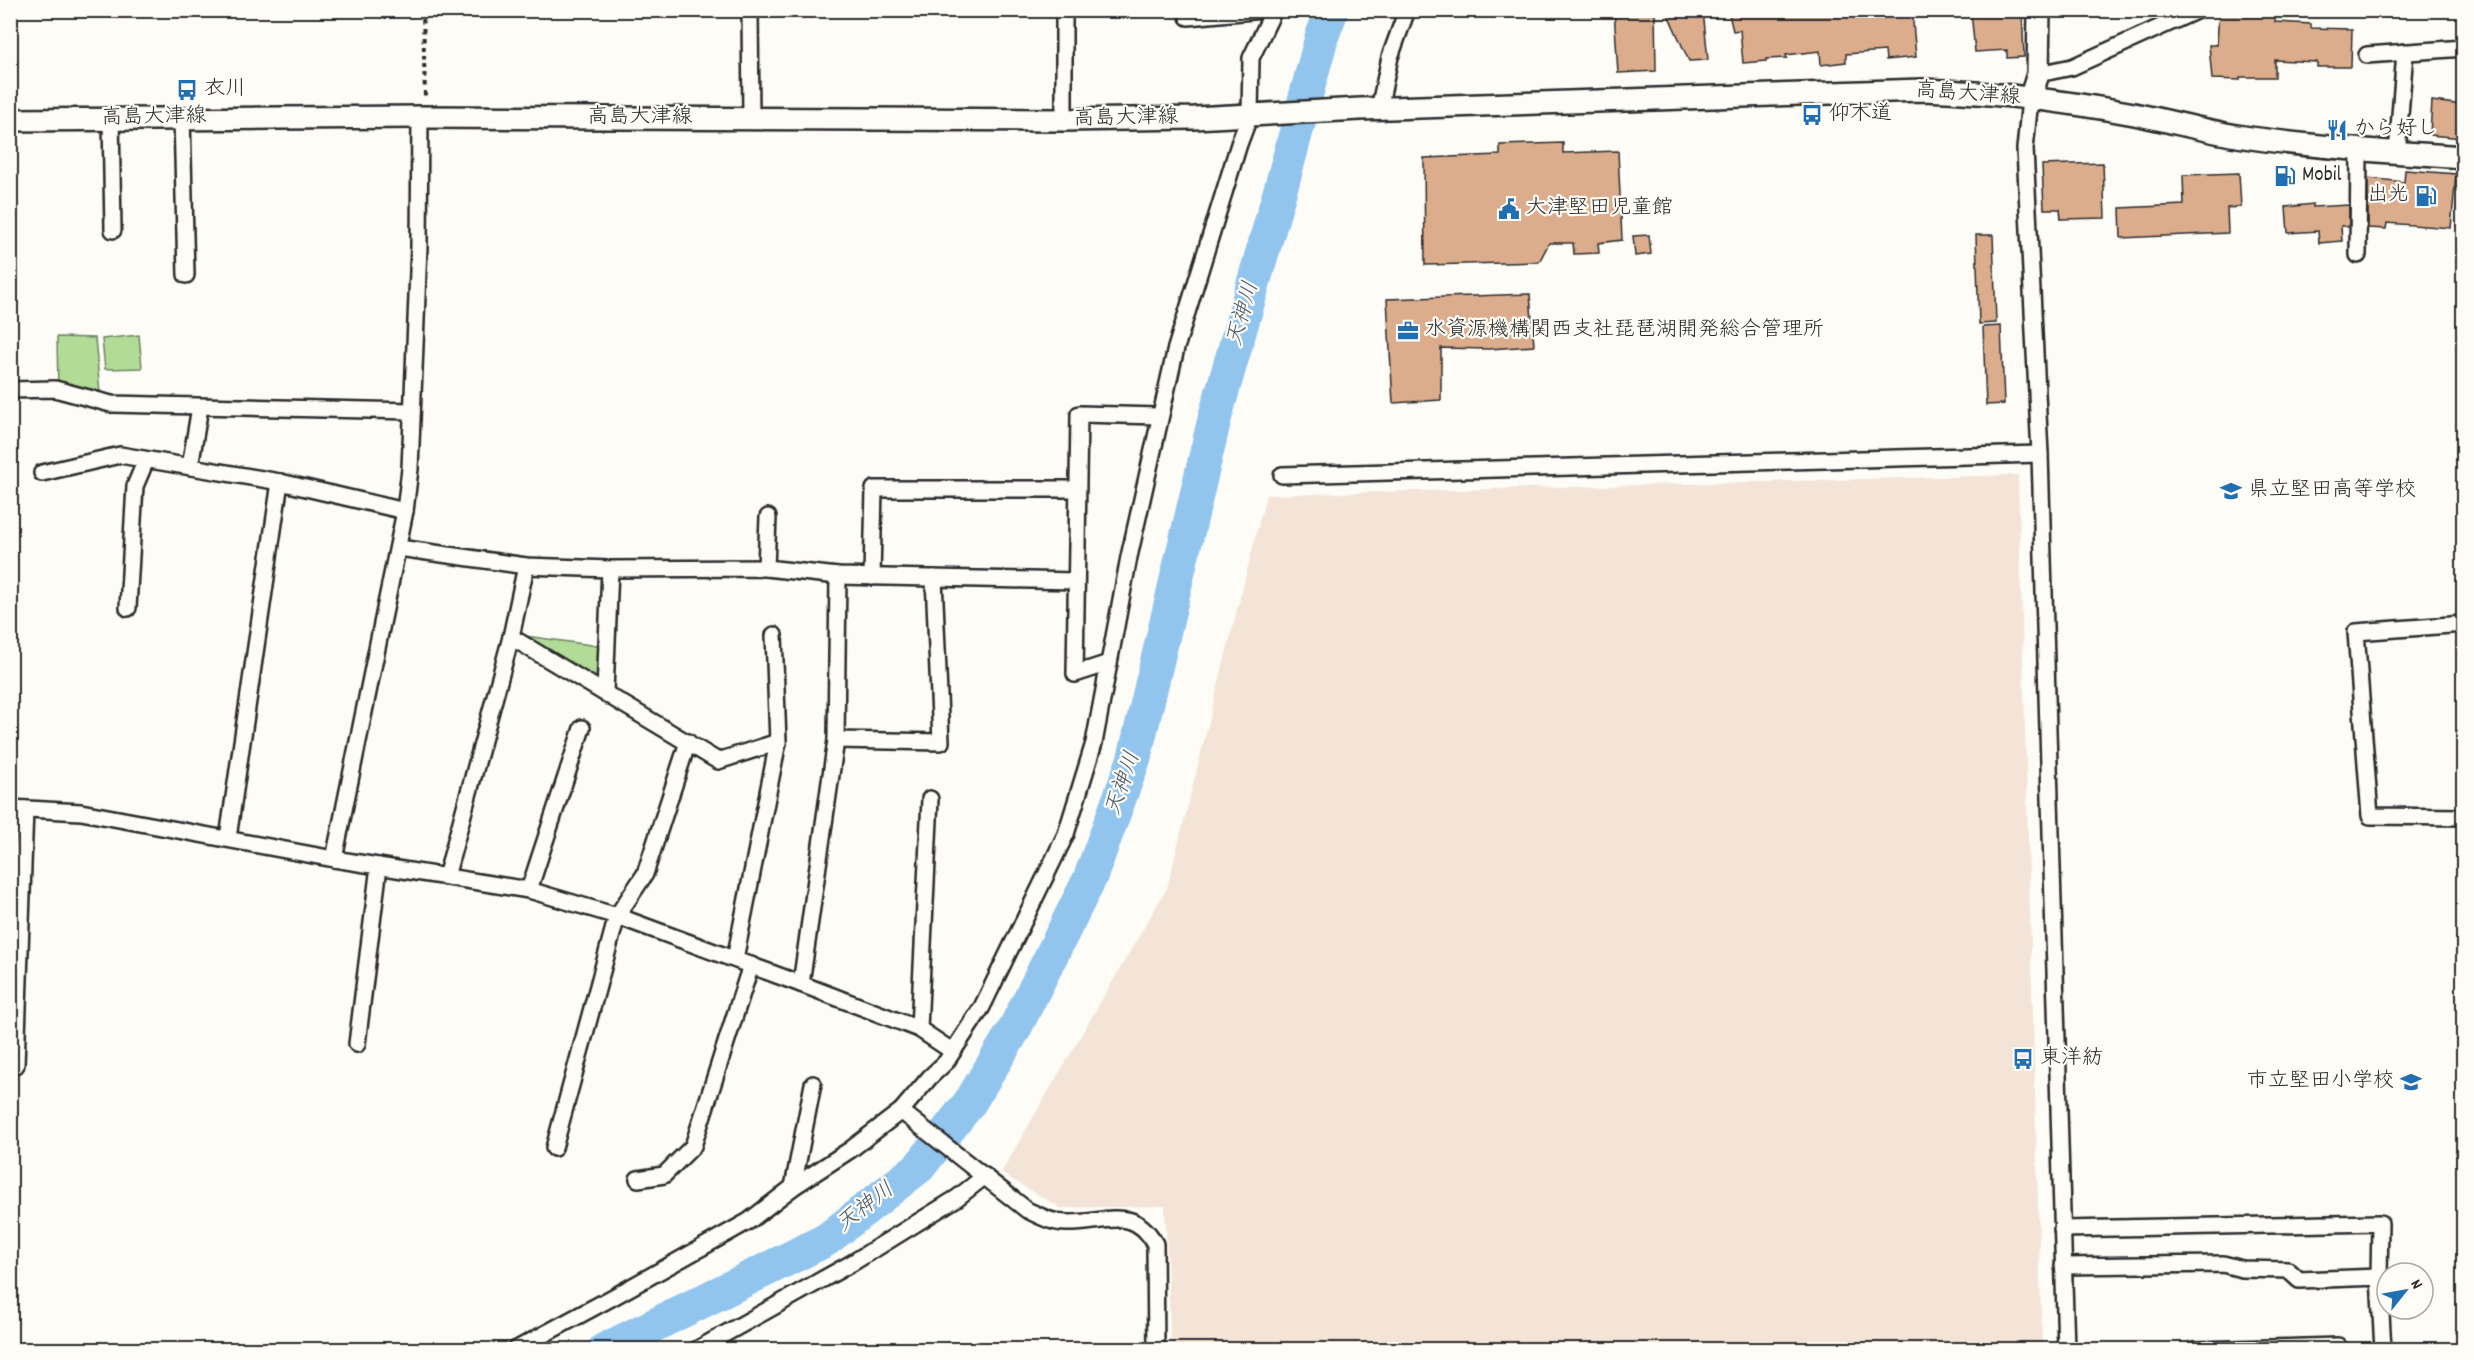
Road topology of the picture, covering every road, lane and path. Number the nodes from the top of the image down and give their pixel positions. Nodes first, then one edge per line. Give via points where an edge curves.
1 (423, 10) edge
2 (750, 10) edge
3 (1064, 10) edge
4 (1263, 10) edge
5 (1274, 10) edge
6 (1407, 10) edge
7 (2039, 10) edge
8 (2198, 10) edge
9 (1188, 17) dead end
10 (2463, 48) edge
11 (2405, 52) junction
12 (2367, 55) dead end
13 (2038, 74) junction
14 (2030, 99) junction
15 (1370, 109) junction
16 (1260, 115) junction
17 (182, 117) junction
18 (423, 117) junction
19 (111, 118) junction
20 (751, 119) junction
21 (10, 120) edge
22 (1064, 120) junction
23 (2359, 150) junction
24 (2397, 153) junction
25 (2463, 157) edge
26 (113, 230) dead end
27 (2358, 255) dead end
28 (186, 275) dead end
29 (10, 390) edge
30 (200, 407) junction
31 (412, 411) junction
32 (1160, 416) junction
33 (2040, 454) junction
34 (147, 460) junction
35 (190, 467) junction
36 (42, 473) dead end
37 (1282, 475) dead end
38 (280, 482) junction
39 (1077, 489) junction
40 (405, 511) junction
41 (768, 517) dead end
42 (399, 548) junction
43 (526, 566) junction
44 (766, 568) junction
45 (610, 569) junction
46 (838, 576) junction
47 (872, 577) junction
48 (934, 578) junction
49 (1076, 581) junction
50 (128, 608) dead end
51 (2463, 624) edge
52 (774, 635) dead end
53 (511, 637) junction
54 (1109, 663) junction
55 (604, 692) junction
56 (582, 728) dead end
57 (836, 740) junction
58 (688, 742) junction
59 (778, 742) junction
60 (930, 799) dead end
61 (18, 808) edge
62 (2463, 817) edge
63 (228, 838) junction
64 (334, 859) junction
65 (379, 866) junction
66 (446, 877) junction
67 (529, 890) junction
68 (617, 916) junction
69 (735, 959) junction
70 (751, 965) junction
71 (801, 984) junction
72 (920, 1029) junction
73 (357, 1044) dead end
74 (952, 1052) junction
75 (10, 1065) edge
76 (813, 1084) dead end
77 (906, 1115) junction
78 (554, 1148) dead end
79 (984, 1176) junction
80 (638, 1179) dead end
81 (793, 1187) junction
82 (2062, 1229) junction
83 (2379, 1261) edge
84 (2063, 1266) junction
85 (2375, 1277) edge
86 (2381, 1321) edge
87 (2338, 1346) dead end
88 (515, 1350) edge
89 (696, 1350) edge
90 (1156, 1350) edge
91 (2066, 1350) edge
92 (2194, 1350) edge
93 (2383, 1350) edge

1 - 18 path
2 - 20 street
3 - 22 street
4 - 9 street
5 - 16 street via 1251,58
6 - 15 street
7 - 13 main road
8 - 13 street via 2072,67
10 - 11 street
11 - 12 street
11 - 24 street
13 - 14 main road
14 - 15 main road, 高島大津線 via 1922,90
14 - 23 main road, 高島大津線 via 2133,114 2234,135
14 - 33 street via 2025,149
15 - 16 main road
16 - 22 main road, 高島大津線
16 - 32 street via 1239,144 1176,348
17 - 18 main road, 高島大津線
17 - 19 main road, 高島大津線
17 - 28 street
18 - 20 main road, 高島大津線
18 - 31 street
19 - 21 main road, 高島大津線
19 - 26 street
20 - 22 main road, 高島大津線
23 - 24 main road, 高島大津線
23 - 27 street
24 - 25 main road, 高島大津線
29 - 30 street via 55,389 111,404
30 - 31 street
30 - 35 street
31 - 40 street
32 - 39 street via 1079,414
32 - 54 street
33 - 37 street
33 - 82 street
34 - 35 street
34 - 36 street via 120,455
34 - 50 street via 135,486
35 - 38 street
38 - 40 street
38 - 63 street
39 - 47 street via 874,489
39 - 49 street
40 - 42 street
41 - 44 street
42 - 43 street
42 - 64 street
43 - 45 street
43 - 53 street
44 - 45 street
44 - 46 street
45 - 55 street
46 - 47 street
46 - 57 street
47 - 48 street
48 - 49 street
48 - 57 street via 941,742
49 - 54 street via 1075,674
51 - 62 street via 2356,632 2370,816
52 - 59 street
53 - 55 street
53 - 66 street
54 - 74 street via 1094,743 1066,834 982,1007
55 - 58 street
56 - 67 street
57 - 71 street
58 - 59 street via 718,761
58 - 68 street via 645,874
59 - 69 street
60 - 72 street
61 - 63 street via 81,812
61 - 75 street via 16,1065
63 - 64 street
64 - 65 street
65 - 66 street
65 - 73 street
66 - 67 street
67 - 68 street
68 - 69 street
68 - 78 street
69 - 70 street
70 - 71 street
70 - 80 street via 693,1146 664,1175
71 - 72 street
72 - 74 street
74 - 77 street
76 - 81 street
77 - 79 street
77 - 81 street
79 - 89 street via 957,1198 852,1263
79 - 90 street via 1027,1210 1048,1220 1065,1223 1125,1219 1136,1221 1147,1230 1155,1244
81 - 88 street via 748,1221
82 - 83 street via 2380,1223
82 - 84 street
84 - 85 street via 2223,1264 2242,1269 2288,1270 2299,1280
84 - 91 street
86 - 93 street
87 - 92 street

